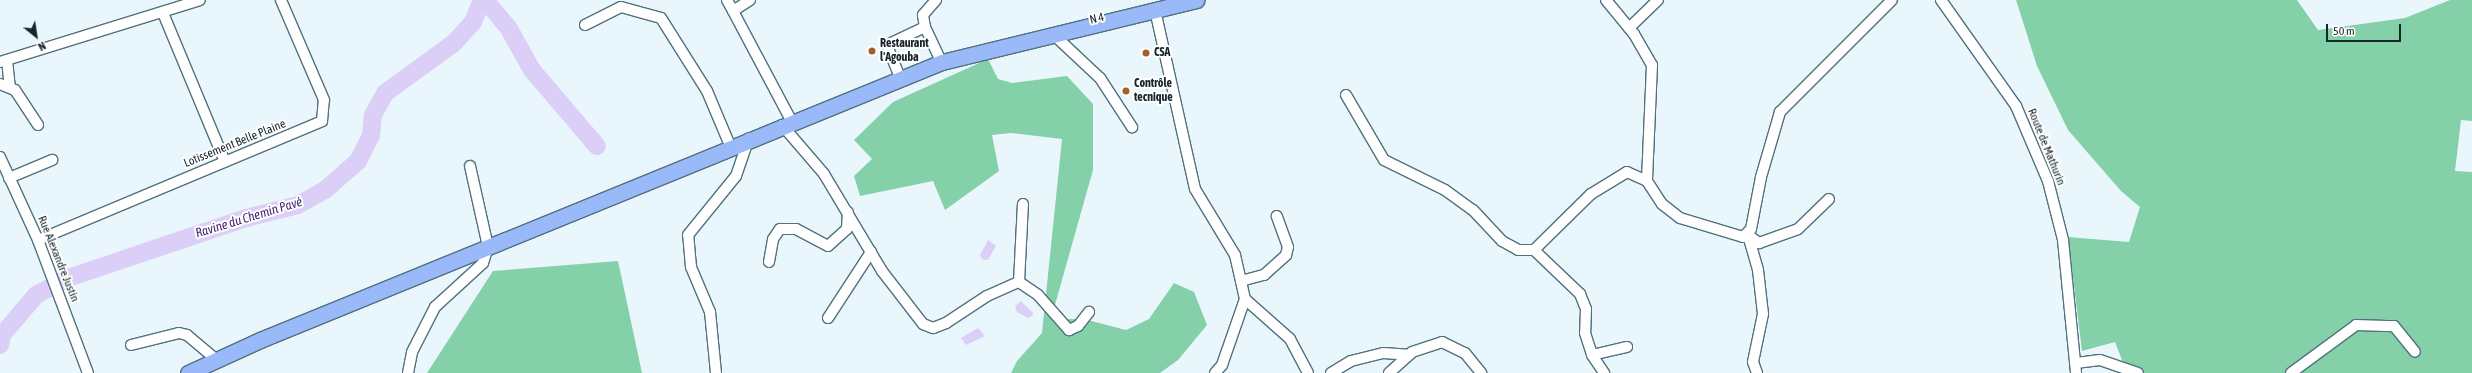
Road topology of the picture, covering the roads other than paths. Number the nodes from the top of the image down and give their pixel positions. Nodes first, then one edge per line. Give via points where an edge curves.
1 (200, 0) edge
2 (281, 0) edge
3 (727, 0) edge
4 (750, 0) edge
5 (936, 0) edge
6 (1172, 0) edge
7 (1197, 0) edge
8 (1606, 0) edge
9 (1658, 0) edge
10 (1892, 0) edge
11 (1941, 0) edge
12 (1155, 10) junction
13 (733, 11) junction
14 (163, 13) junction
15 (585, 25) dead end
16 (925, 28) junction
17 (1629, 28) junction
18 (1054, 35) junction
19 (940, 59) junction
20 (3, 61) edge
21 (899, 75) junction
22 (0, 84) edge
23 (10, 87) junction
24 (1346, 95) dead end
25 (786, 122) junction
26 (38, 125) dead end
27 (1132, 127) dead end
28 (749, 138) junction
29 (729, 143) junction
30 (0, 157) edge
31 (52, 160) dead end
32 (225, 162) junction
33 (470, 166) dead end
34 (9, 178) junction
35 (1647, 181) junction
36 (1829, 199) dead end
37 (1023, 204) dead end
38 (848, 212) junction
39 (1276, 216) dead end
40 (1748, 235) junction
41 (38, 240) junction
42 (487, 244) junction
43 (1534, 250) junction
44 (871, 252) junction
45 (769, 262) dead end
46 (1241, 281) junction
47 (1019, 282) junction
48 (1245, 299) junction
49 (1089, 312) dead end
50 (828, 318) dead end
51 (131, 345) dead end
52 (1627, 347) dead end
53 (2415, 352) dead end
54 (1409, 355) junction
55 (1592, 355) junction
56 (212, 356) junction
57 (2076, 368) edge
58 (1219, 372) edge
59 (88, 373) edge
60 (178, 373) edge
61 (188, 373) edge
62 (408, 373) edge
63 (716, 373) edge
64 (1308, 373) edge
65 (1331, 373) edge
66 (1389, 373) edge
67 (1482, 373) edge
68 (1604, 373) edge
69 (1757, 373) edge
70 (2138, 373) edge
71 (2291, 373) edge

1 - 14 street
2 - 32 street, Lotissement Belle Plaine via 324,100 322,121
3 - 13 street
4 - 13 street
5 - 16 street via 924,9
6 - 19 highway, N 4 / N 4 via 1022,35
7 - 12 highway, N 4
8 - 17 street
9 - 17 street
10 - 40 street via 1780,112
11 - 57 street, Route de Mathurin via 2016,106 2048,181 2063,240
12 - 18 highway, N 4
12 - 46 street via 1195,189 1235,255
13 - 25 street
14 - 20 street
14 - 32 street
15 - 29 street via 621,7 661,18 707,91
16 - 19 street
16 - 21 street via 887,45
17 - 35 street via 1652,65
18 - 25 highway, N 4 via 942,62
18 - 27 street via 1100,78
19 - 21 highway, N 4
20 - 23 street
21 - 25 highway, N 4
22 - 23 street
23 - 26 street
24 - 43 street via 1384,160 1445,190 1473,210 1502,241 1518,250
25 - 28 highway, N 4
25 - 29 highway, N 4
25 - 38 street
28 - 42 highway, N 4
28 - 63 street via 736,176 688,235 691,267 710,312
29 - 42 highway, N 4
30 - 34 street, Rue Alexandre Justin
31 - 34 street
32 - 41 street, Lotissement Belle Plaine
33 - 42 street
34 - 41 street, Rue Alexandre Justin
35 - 40 street via 1662,204 1680,218 1738,238
35 - 43 street via 1627,172 1609,182 1574,209
36 - 40 street via 1798,229 1759,243
37 - 47 street
38 - 44 street
38 - 45 street via 846,229 828,246 796,229 780,229 773,239
39 - 46 street via 1288,247 1286,255 1264,275
40 - 69 street via 1758,270 1763,314 1753,362
41 - 59 street, Rue Alexandre Justin
42 - 56 highway, N 4
42 - 61 highway, N 4 via 267,336
42 - 62 street via 483,263 435,307 412,352
43 - 55 street via 1580,294 1586,309 1584,333
44 - 47 street via 923,324 933,328 987,296
44 - 50 street
46 - 48 street
47 - 49 street via 1033,290 1069,330 1078,326
48 - 58 street
48 - 64 street via 1290,339
51 - 56 street via 179,333 187,335
52 - 55 street
53 - 71 street via 2394,326 2356,325
54 - 65 street via 1383,353 1351,361
54 - 66 street
54 - 67 street via 1442,342 1465,353
55 - 68 street
56 - 60 highway, N 4
57 - 70 street via 2100,360

